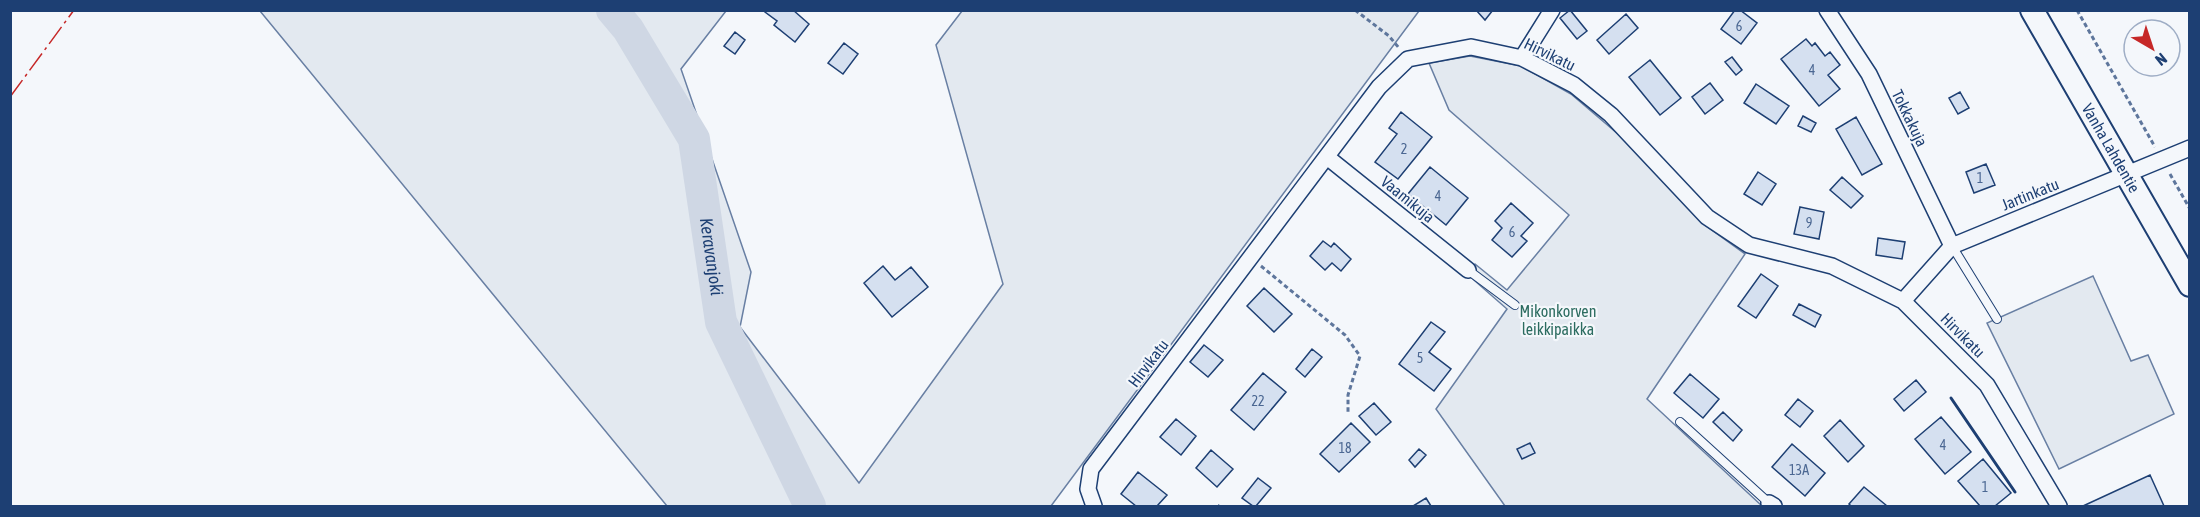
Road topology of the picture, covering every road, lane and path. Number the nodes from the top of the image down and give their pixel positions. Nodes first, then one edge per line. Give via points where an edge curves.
1 (1355, 10) edge
2 (1552, 10) edge
3 (1827, 10) edge
4 (2032, 10) edge
5 (2077, 10) edge
6 (1408, 58) junction
7 (1522, 58) junction
8 (2190, 148) edge
9 (1326, 157) junction
10 (2162, 159) junction
11 (2127, 174) junction
12 (2190, 209) edge
13 (1952, 246) junction
14 (1251, 257) junction
15 (1468, 270) joint
16 (2190, 285) edge
17 (1903, 301) junction
18 (1515, 305) dead end
19 (1997, 318) dead end
20 (1348, 414) dead end
21 (1680, 422) dead end
22 (1772, 505) edge
23 (1094, 507) edge
24 (2059, 507) edge

1 - 6 path via 1389,36
2 - 7 street
3 - 13 street, Tokkakuja via 1869,74
4 - 11 main road, Vanha Lahdentie
5 - 10 path
6 - 7 street, Hirvikatu via 1471,47
6 - 9 street, Hirvikatu via 1379,87
7 - 17 street, Hirvikatu via 1574,85 1611,115 1707,217 1749,245 1832,266
8 - 10 street, Jartinkatu
9 - 14 street, Hirvikatu
9 - 15 street, Vaamikuja
10 - 11 street, Jartinkatu
10 - 12 path
11 - 13 street, Jartinkatu
11 - 16 main road, Vanha Lahdentie
13 - 17 street, Jartinkatu
13 - 19 lane
14 - 20 path via 1345,335 1360,356 1348,395
14 - 23 street, Hirvikatu via 1091,469 1088,489
15 - 18 lane
17 - 24 street, Hirvikatu via 1987,385
21 - 22 lane

